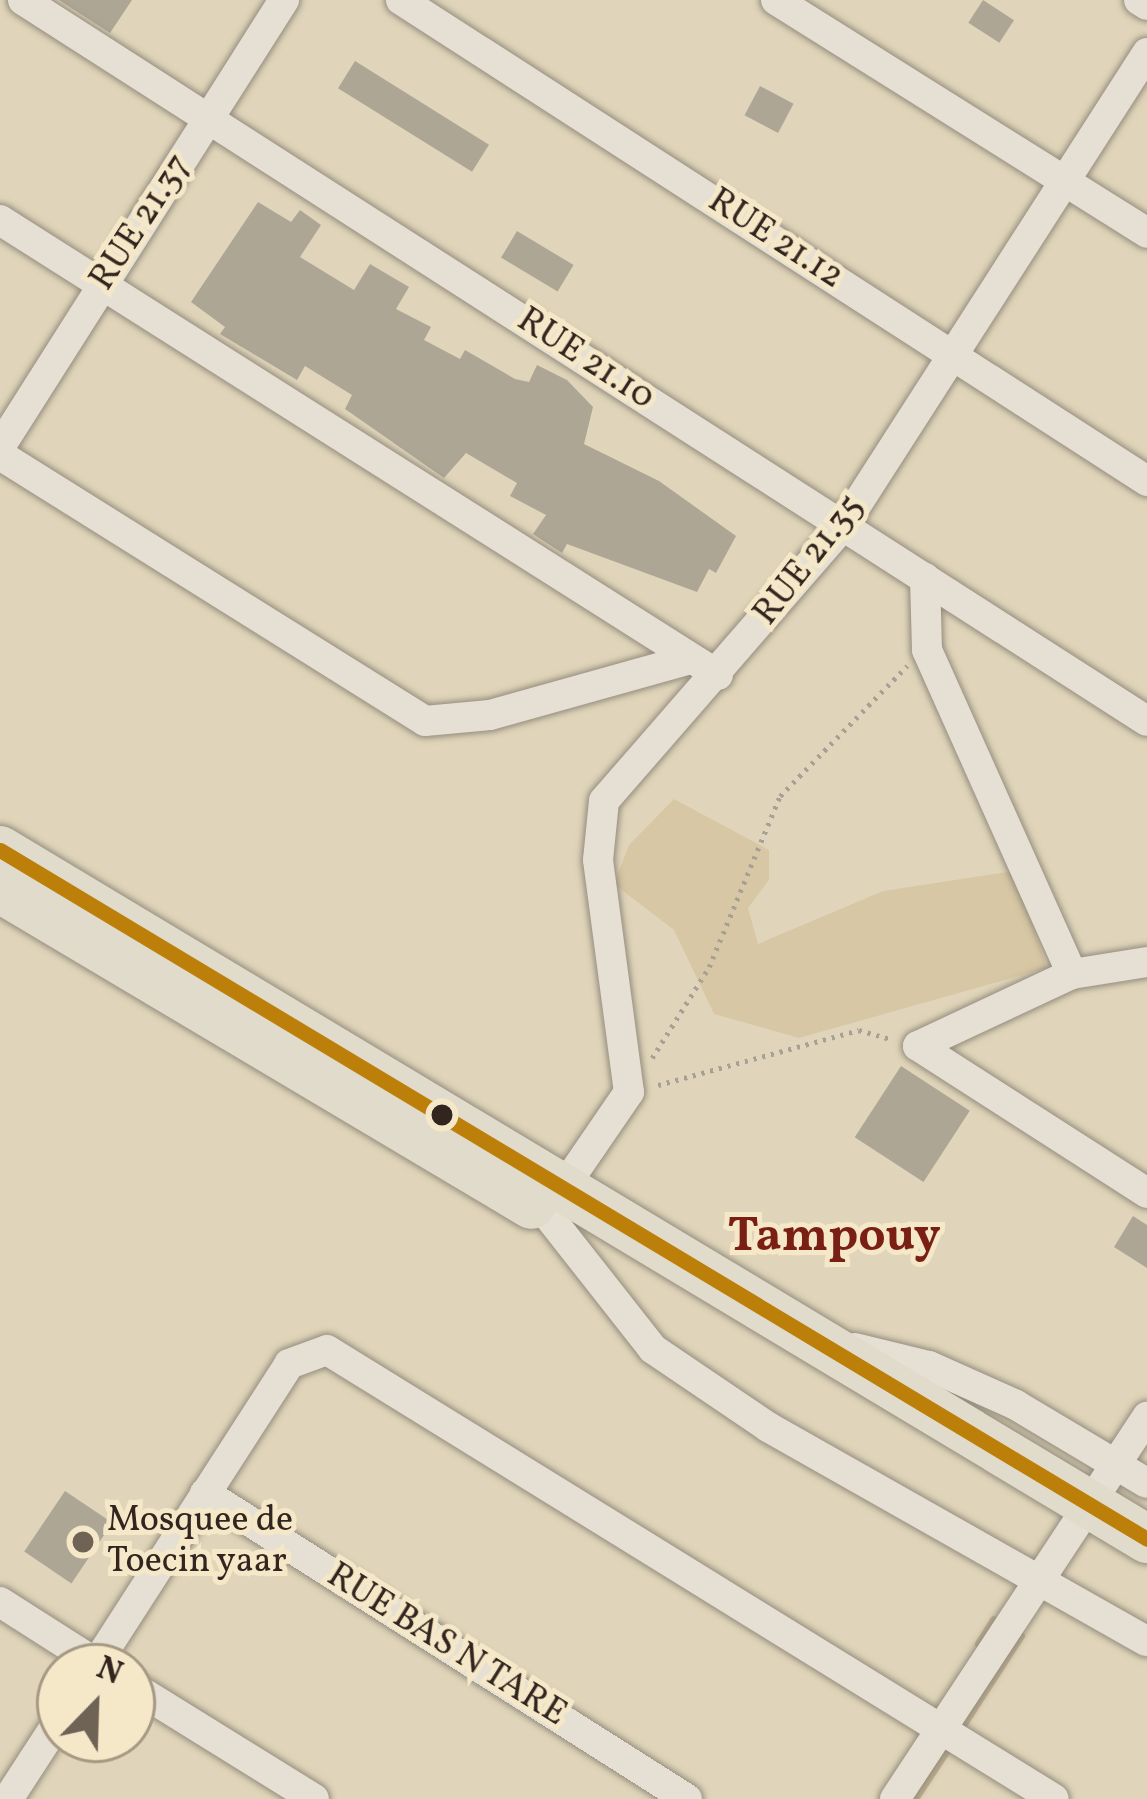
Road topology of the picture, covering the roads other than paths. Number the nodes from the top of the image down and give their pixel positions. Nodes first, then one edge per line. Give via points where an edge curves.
1 (23, 0) edge
2 (284, 0) edge
3 (401, 0) edge
4 (776, 0) edge
5 (1139, 0) edge
6 (1147, 5) edge
7 (1147, 52) edge
8 (208, 119) junction
9 (1066, 179) junction
10 (0, 220) edge
11 (1147, 233) edge
12 (101, 286) junction
13 (955, 355) junction
14 (0, 451) edge
15 (1147, 481) edge
16 (843, 526) junction
17 (925, 578) junction
18 (704, 667) junction
19 (1147, 721) edge
20 (0, 850) edge
21 (0, 888) edge
22 (1147, 962) edge
23 (1072, 974) junction
24 (1147, 1193) edge
25 (555, 1200) junction
26 (810, 1337) junction
27 (1147, 1417) edge
28 (1118, 1465) junction
29 (1147, 1483) edge
30 (205, 1493) junction
31 (1082, 1514) junction
32 (1147, 1539) edge
33 (1147, 1568) edge
34 (1036, 1575) junction
35 (0, 1602) edge
36 (1147, 1641) edge
37 (62, 1643) edge
38 (111, 1643) edge
39 (156, 1701) edge
40 (941, 1725) junction
41 (36, 1756) edge
42 (8, 1799) edge
43 (314, 1799) edge
44 (687, 1799) edge
45 (895, 1799) edge
46 (1054, 1799) edge

1 - 8 street, RUE 21.10
2 - 8 street, RUE 21.37
3 - 13 street, RUE 21.12
4 - 9 street
5 - 6 street
7 - 9 street, RUE 21.35
8 - 12 street, RUE 21.37
8 - 16 street, RUE 21.10
9 - 11 street
9 - 13 street, RUE 21.35
10 - 12 street
12 - 14 street, RUE 21.37
12 - 18 street
13 - 15 street, RUE 21.12
13 - 16 street, RUE 21.35
14 - 18 street via 424,721 490,715
16 - 17 street, RUE 21.10
16 - 18 street, RUE 21.35
17 - 19 street, RUE 21.10
17 - 23 street via 927,650
18 - 25 street, RUE 21.35 via 604,801 598,860 629,1092
20 - 25 main road
21 - 25 main road
22 - 23 street
23 - 24 street via 918,1046
25 - 26 main road
25 - 31 main road
25 - 34 street via 653,1349 768,1427
26 - 28 street via 929,1366
26 - 31 main road
27 - 28 street
28 - 29 street
28 - 31 street
30 - 38 street
30 - 40 street via 289,1364 327,1350
30 - 44 street, RUE BAS N TARE
31 - 32 main road
31 - 33 main road
31 - 34 street
34 - 36 street
34 - 40 street
35 - 37 street
39 - 43 street
40 - 45 street
40 - 46 street
41 - 42 street

